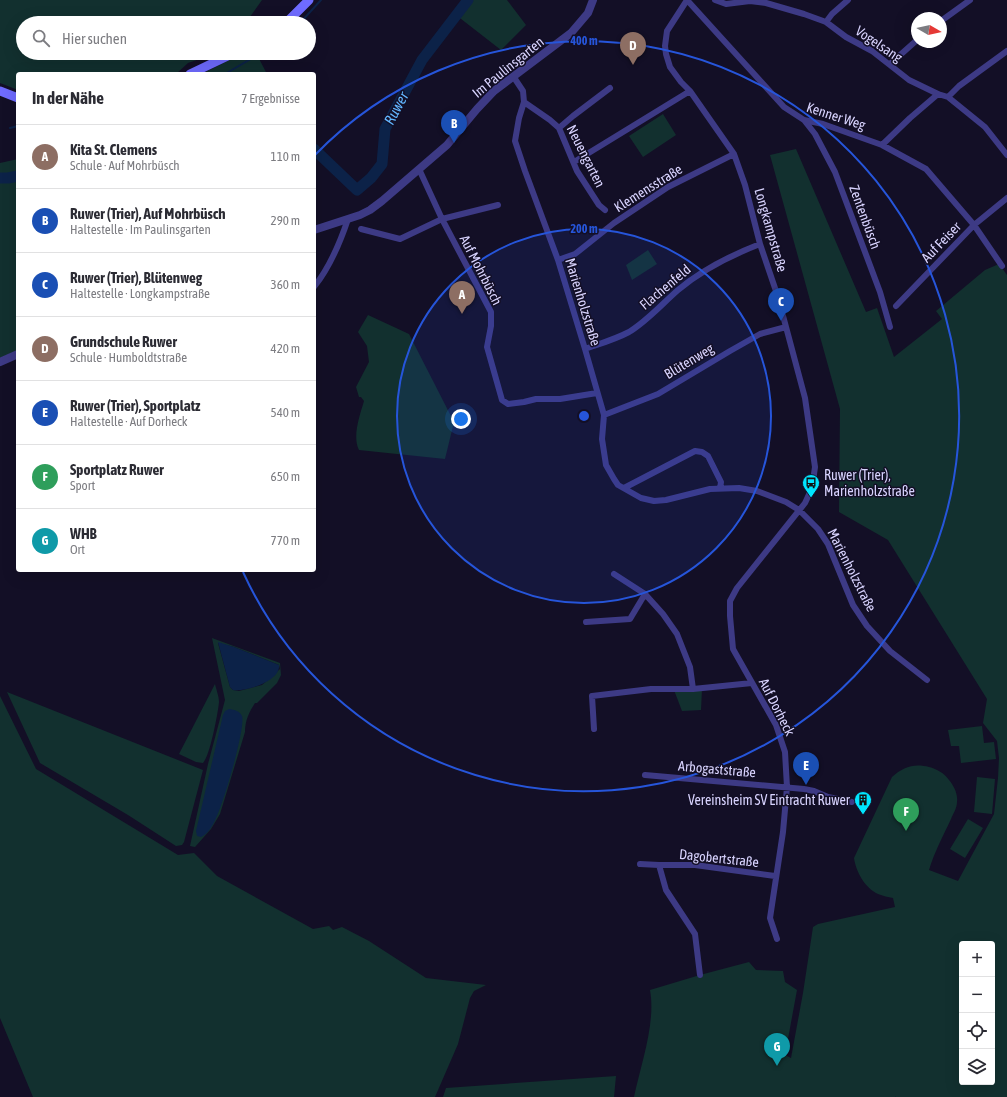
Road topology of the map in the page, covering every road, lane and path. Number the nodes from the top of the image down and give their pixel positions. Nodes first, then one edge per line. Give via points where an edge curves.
1 (309, 0) edge
2 (593, 0) edge
3 (687, 0) edge
4 (715, 0) edge
5 (848, 0) edge
6 (970, 0) edge
7 (293, 16) edge
8 (947, 17) edge
9 (826, 22) junction
10 (911, 45) edge
11 (1007, 51) edge
12 (219, 60) edge
13 (890, 64) junction
14 (194, 72) edge
15 (513, 76) junction
16 (610, 88) dead end
17 (0, 91) edge
18 (690, 91) junction
19 (938, 94) junction
20 (16, 97) edge
21 (948, 97) junction
22 (524, 102) junction
23 (804, 120) junction
24 (559, 128) junction
25 (882, 144) junction
26 (734, 154) junction
27 (1007, 155) edge
28 (574, 162) junction
29 (419, 169) junction
30 (1007, 198) edge
31 (498, 205) dead end
32 (605, 210) dead end
33 (348, 219) junction
34 (442, 219) junction
35 (974, 225) junction
36 (316, 229) edge
37 (361, 229) dead end
38 (760, 244) junction
39 (558, 260) junction
40 (1002, 266) dead end
41 (316, 284) edge
42 (896, 306) dead end
43 (786, 327) junction
44 (890, 327) dead end
45 (585, 349) junction
46 (16, 355) edge
47 (0, 362) edge
48 (597, 392) junction
49 (604, 414) junction
50 (624, 488) junction
51 (720, 489) junction
52 (799, 510) junction
53 (614, 574) dead end
54 (644, 594) junction
55 (586, 622) dead end
56 (927, 680) dead end
57 (752, 683) junction
58 (693, 689) junction
59 (594, 729) dead end
60 (645, 775) dead end
61 (787, 787) junction
62 (852, 802) dead end
63 (640, 864) dead end
64 (659, 865) junction
65 (776, 876) junction
66 (777, 939) dead end
67 (700, 975) dead end

1 - 7 main road
2 - 15 street, Im Paulinsgarten via 591,9 578,26
3 - 18 street, Longkampstraße via 667,31 665,46 670,67
3 - 23 street, Kenner Weg via 784,107
4 - 9 street, Vogelsang via 726,4 750,1 766,3
5 - 9 street
6 - 8 street
9 - 13 street, Vogelsang
10 - 13 street
11 - 21 street
12 - 14 main road
13 - 19 street, Vogelsang via 909,80
15 - 22 street via 523,91
15 - 29 street, Im Paulinsgarten via 477,109 447,145
16 - 24 street
17 - 20 main road
18 - 26 street, Longkampstraße
18 - 28 street
19 - 21 street, Vogelsang
19 - 25 street
21 - 27 street, Vogelsang via 985,127
22 - 24 street, Neuengarten
22 - 39 street, Marienholzstraße via 515,141
23 - 25 street, Kenner Weg via 824,124
23 - 44 street, Zentenbüsch via 815,134 835,172 880,292
24 - 28 street, Neuengarten
25 - 35 street, Kenner Weg via 926,169
26 - 38 street, Longkampstraße
26 - 39 street, Klemensstraße via 668,187 614,223 575,254
28 - 32 street, Neuengarten via 595,200
29 - 33 street, Im Paulinsgarten via 377,206
29 - 34 street, Auf Mohrbüsch
30 - 35 street, Auf Feiser
31 - 34 street, Auf Mohrbüsch
33 - 36 street, Im Paulinsgarten
33 - 41 street via 333,256
34 - 37 street, Auf Mohrbüsch via 400,239
34 - 48 street, Auf Mohrbüsch via 491,312 487,347 502,400 508,404
35 - 40 street, Kenner Weg
35 - 42 street, Auf Feiser
38 - 43 street, Longkampstraße
38 - 45 street, Flachenfeld via 733,254 707,268 628,333
39 - 45 street, Marienholzstraße
43 - 49 street, Blütenweg via 760,334 658,394
43 - 52 street, Longkampstraße via 805,398 815,467 812,488
45 - 48 street, Marienholzstraße
46 - 47 street
48 - 49 street, Marienholzstraße
49 - 50 street, Marienholzstraße via 602,439 606,465 618,485
50 - 51 street, Marienholzstraße via 641,498 654,501
50 - 51 street via 695,451 708,456 721,482
51 - 52 street, Marienholzstraße via 739,488 757,491
52 - 56 street, Marienholzstraße via 818,528 828,544 853,605 867,626 890,651
52 - 57 street, Auf Dorheck via 737,588 730,601 733,649
53 - 54 street
54 - 55 street via 630,619
54 - 58 street via 677,634 690,667
57 - 58 street
57 - 61 street, Auf Dorheck via 776,725 785,752
58 - 59 street via 652,689 592,696
60 - 61 street, Arbogaststraße
61 - 62 street, Arbogaststraße via 809,790
61 - 65 street, Auf Dorheck
63 - 64 street, Dagobertstraße
64 - 65 street, Dagobertstraße via 695,865
64 - 67 street, Dagobertstraße via 666,890 695,934
65 - 66 street, Auf Dorheck via 770,918

